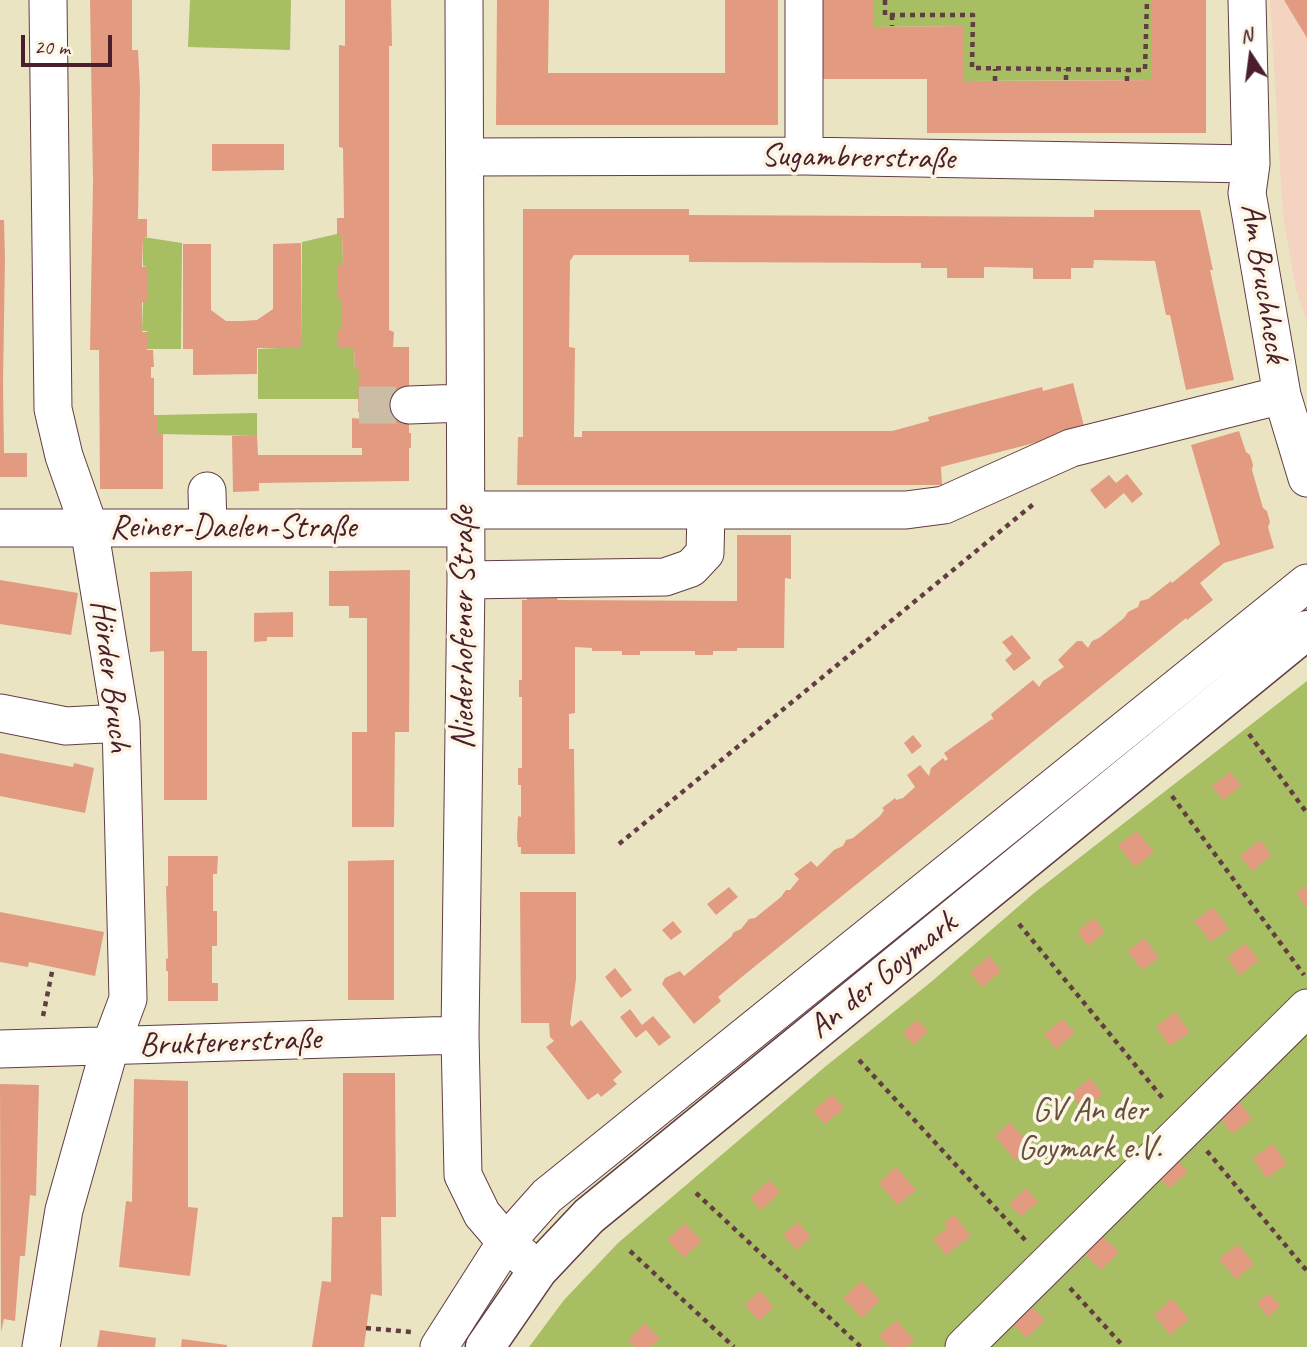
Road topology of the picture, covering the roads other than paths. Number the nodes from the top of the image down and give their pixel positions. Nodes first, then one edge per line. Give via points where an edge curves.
1 (48, 0) edge
2 (464, 0) edge
3 (804, 0) edge
4 (1247, 0) edge
5 (804, 156) junction
6 (465, 157) junction
7 (1251, 164) junction
8 (1282, 395) junction
9 (464, 403) junction
10 (409, 405) tunnel mouth
11 (1307, 478) edge
12 (207, 491) dead end
13 (706, 511) junction
14 (466, 519) junction
15 (89, 527) junction
16 (0, 528) edge
17 (208, 528) junction
18 (466, 580) junction
19 (1307, 583) edge
20 (1307, 630) edge
21 (0, 713) edge
22 (121, 723) junction
23 (1307, 1008) edge
24 (460, 1035) junction
25 (110, 1047) junction
26 (0, 1049) edge
27 (506, 1242) junction
28 (538, 1270) junction
29 (426, 1339) edge
30 (41, 1347) edge
31 (485, 1347) edge
32 (964, 1347) edge

1 - 15 street, Hörder Bruch via 53,409
2 - 6 street, Niederhofener Straße
3 - 5 street
4 - 7 street, Am Bruchheck
5 - 6 street, Sugambrerstraße
5 - 7 street, Sugambrerstraße
6 - 9 street, Niederhofener Straße
7 - 8 street, Am Bruchheck via 1247,193
8 - 11 street, Am Bruchheck
8 - 13 street, Reiner-Daelen-Straße via 1070,448 944,505 906,510
9 - 10 street
9 - 14 street, Niederhofener Straße
12 - 17 street
13 - 14 street, Reiner-Daelen-Straße
13 - 18 street via 705,553 691,568 664,577
14 - 17 street, Reiner-Daelen-Straße via 401,528
14 - 18 street, Niederhofener Straße
15 - 16 street, Reiner-Daelen-Straße
15 - 17 street, Reiner-Daelen-Straße
15 - 22 street, Hörder Bruch
18 - 24 street, Niederhofener Straße
19 - 27 street, An der Goymark via 547,1196
20 - 28 main road, An der Goymark via 589,1216
21 - 22 street via 66,726
22 - 25 street, Hörder Bruch via 128,999
23 - 32 street
24 - 25 street, Bruktererstraße
24 - 27 street, Niederhofener Straße via 463,1175 482,1214
25 - 26 street, Bruktererstraße
25 - 30 street, Hörder Bruch via 64,1210
27 - 28 street, Niederhofener Straße
27 - 29 street
28 - 31 main road, An der Goymark

